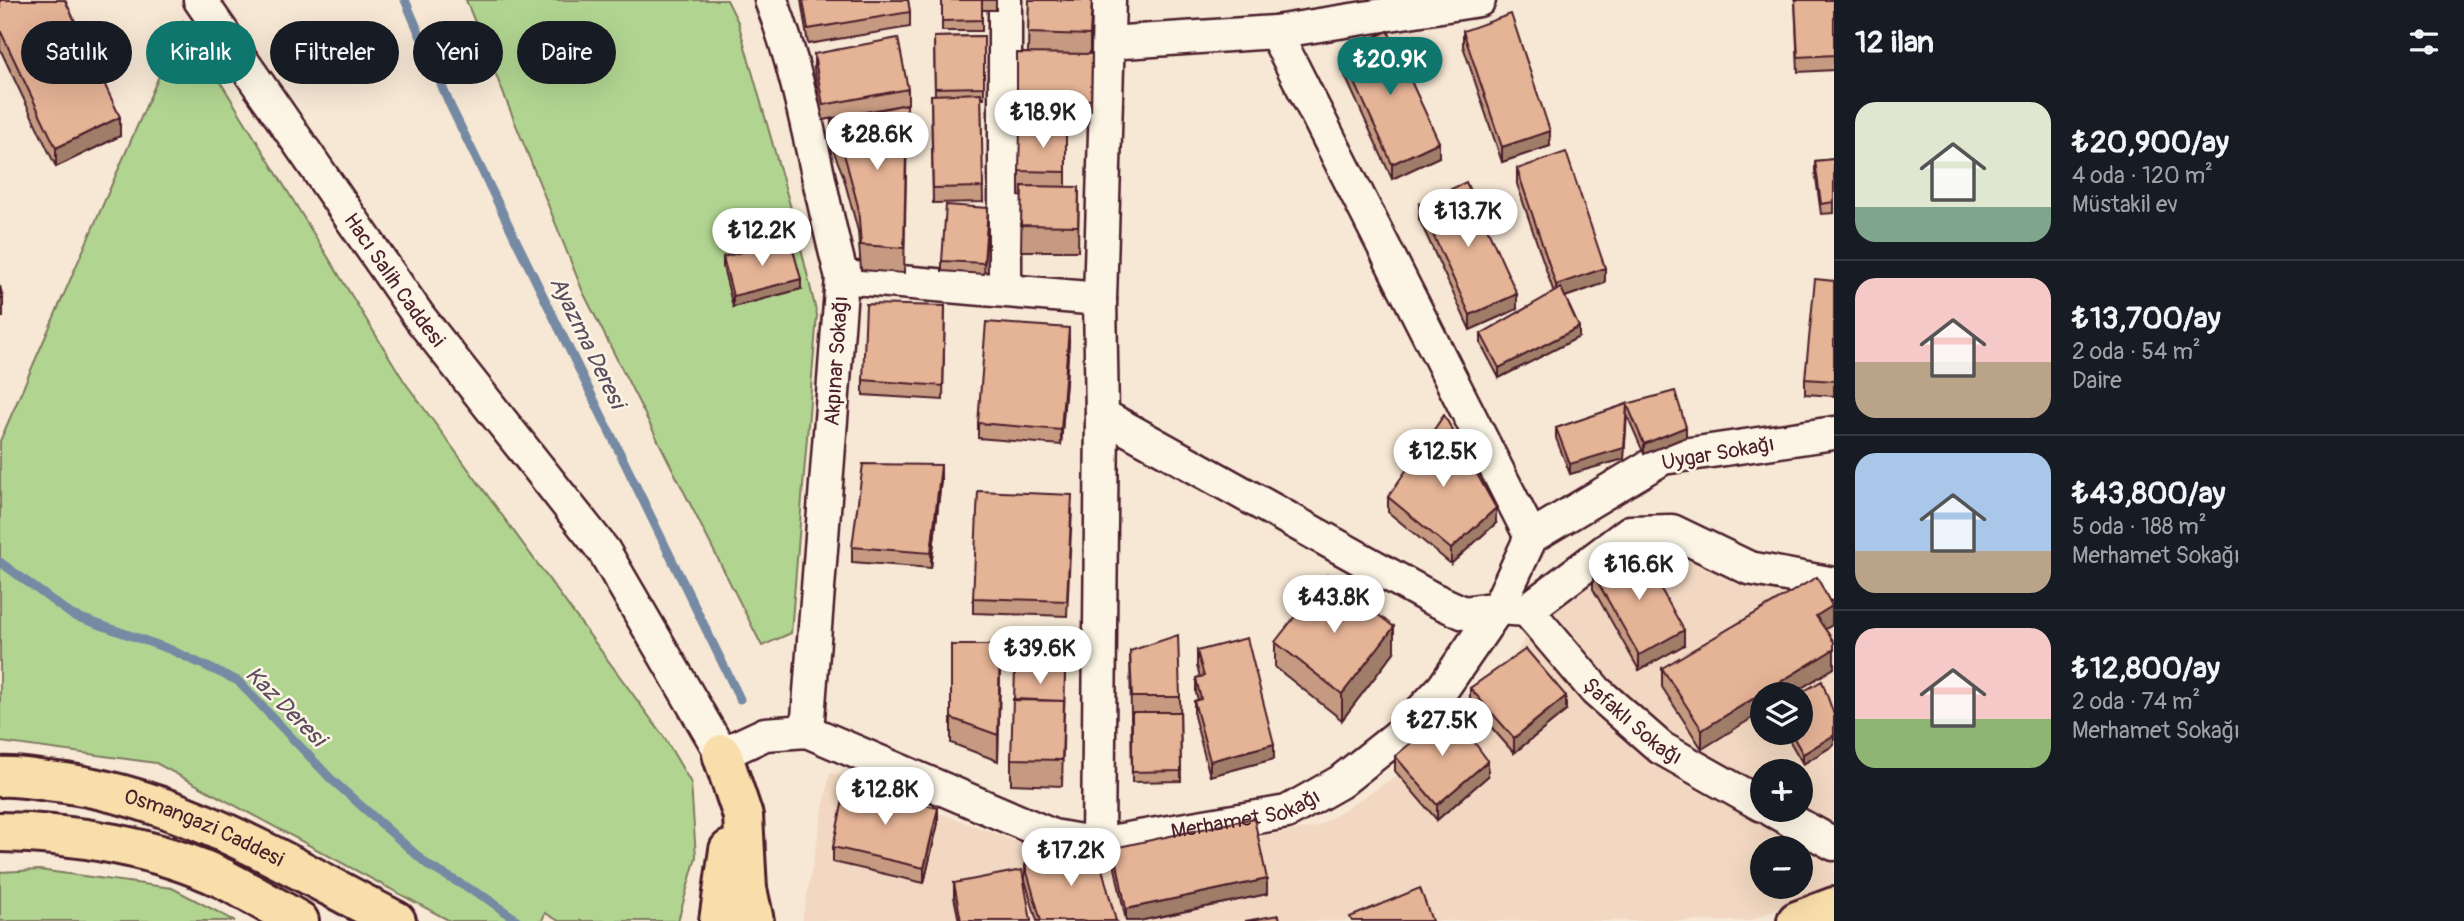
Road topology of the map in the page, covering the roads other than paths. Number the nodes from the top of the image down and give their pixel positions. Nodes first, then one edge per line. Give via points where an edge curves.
1 (200, 0) edge
2 (771, 0) edge
3 (1005, 0) edge
4 (1109, 0) edge
5 (1479, 0) edge
6 (1275, 32) junction
7 (1108, 43) junction
8 (842, 277) junction
9 (1005, 290) junction
10 (1100, 299) junction
11 (1102, 415) junction
12 (1834, 433) edge
13 (1531, 537) junction
14 (1834, 584) edge
15 (1512, 609) junction
16 (807, 731) junction
17 (722, 754) junction
18 (0, 777) edge
19 (1750, 798) edge
20 (1794, 822) edge
21 (0, 832) edge
22 (1098, 844) junction
23 (1834, 844) edge
24 (1834, 906) edge
25 (718, 912) edge
26 (299, 921) edge
27 (396, 921) edge
28 (754, 921) edge
29 (1797, 921) edge

1 - 17 street, Hacı Salih Caddesi via 420,318 604,551
2 - 8 street, Akpınar Sokağı via 786,38
3 - 9 street
4 - 7 street
5 - 6 street
6 - 7 street
6 - 13 street
7 - 10 street
8 - 9 street
8 - 16 street, Akpınar Sokağı
9 - 10 street
10 - 11 street
11 - 15 street via 1431,598 1464,613
11 - 22 street
12 - 13 street, Uygar Sokağı via 1662,458
13 - 15 street
14 - 15 street via 1749,568 1672,531 1630,532
15 - 19 street, Şafaklı Sokağı via 1661,748
15 - 22 street, Merhamet Sokağı via 1399,735 1340,782 1287,812
16 - 17 street via 765,734
16 - 22 street, Merhamet Sokağı via 1053,836
17 - 25 main road via 732,830
17 - 28 main road via 743,816 747,889
18 - 27 main road, Osmangazi Caddesi via 76,783 149,800 229,835
20 - 23 street
21 - 26 main road, Osmangazi Caddesi via 73,838 157,855 222,878
24 - 29 main road

